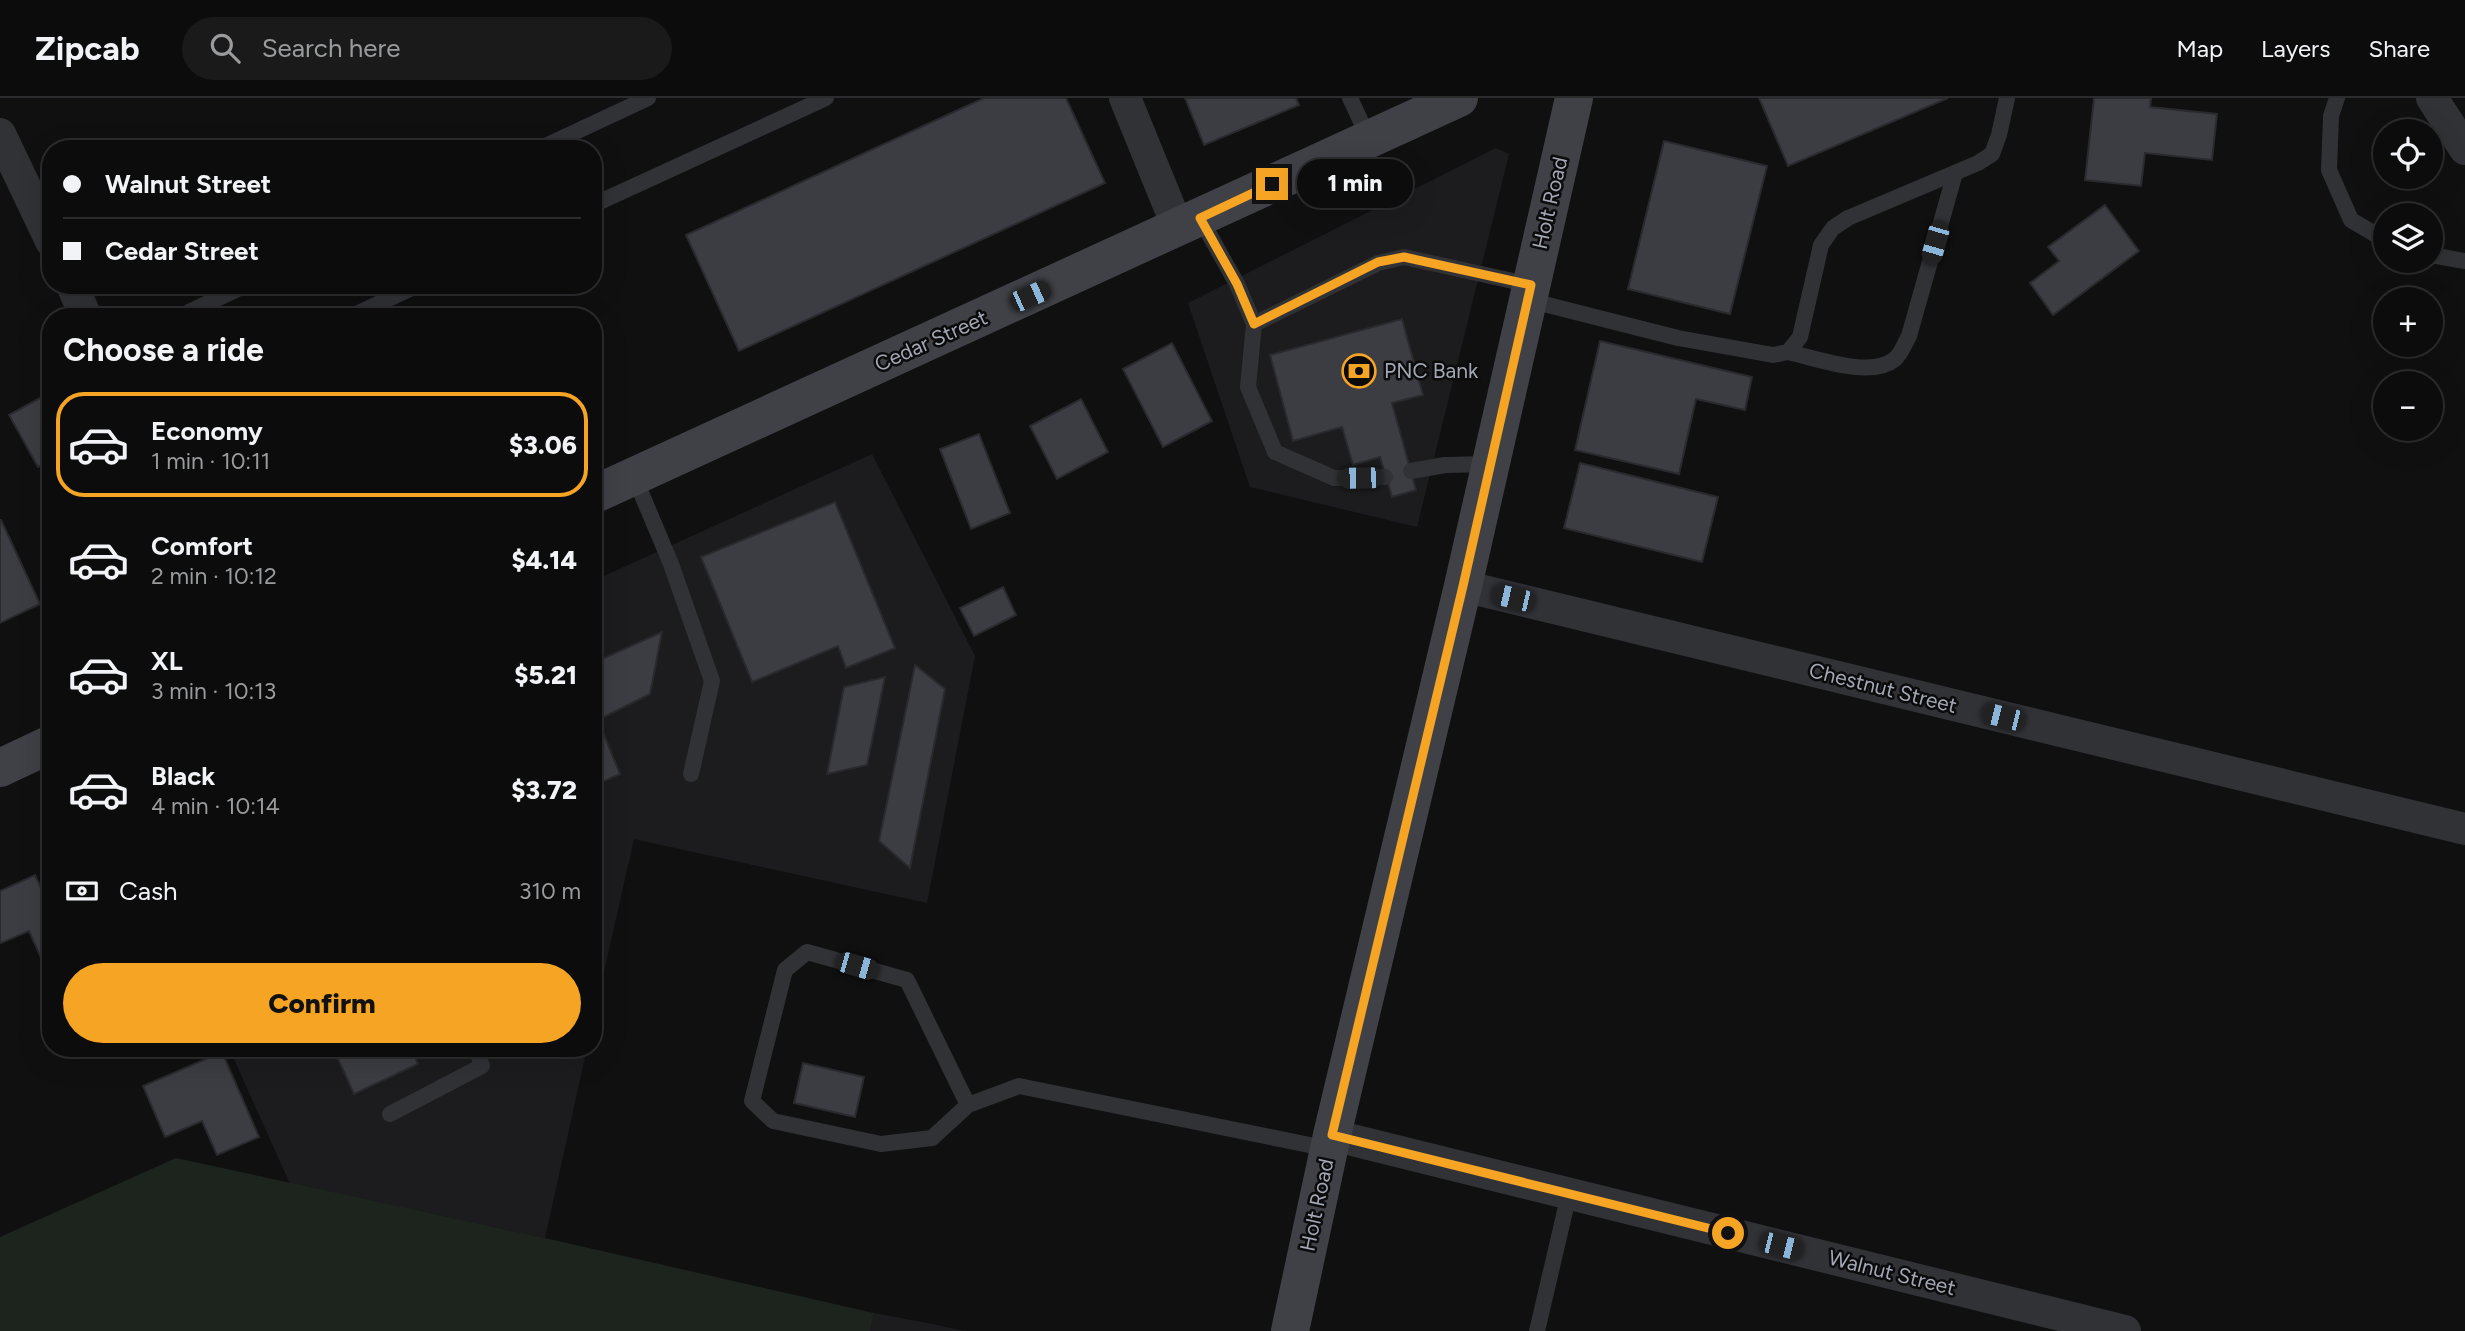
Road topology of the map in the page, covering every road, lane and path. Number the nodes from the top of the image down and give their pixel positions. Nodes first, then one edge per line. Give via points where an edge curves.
1 (648, 98) edge
2 (826, 98) edge
3 (1125, 98) edge
4 (1350, 98) edge
5 (1459, 98) edge
6 (1574, 98) edge
7 (2007, 98) edge
8 (2337, 98) edge
9 (2432, 98) edge
10 (0, 134) edge
11 (1369, 139) junction
12 (558, 140) edge
13 (2465, 149) edge
14 (1955, 173) junction
15 (602, 201) edge
16 (42, 222) edge
17 (1189, 223) junction
18 (2373, 233) edge
19 (2443, 257) edge
20 (2465, 261) edge
21 (1530, 292) junction
22 (227, 294) edge
23 (399, 294) edge
24 (197, 308) edge
25 (369, 308) edge
26 (1254, 324) junction
27 (1788, 352) junction
28 (1491, 464) junction
29 (1411, 471) dead end
30 (634, 476) junction
31 (1385, 477) dead end
32 (602, 491) edge
33 (1463, 586) junction
34 (42, 748) edge
35 (0, 768) edge
36 (691, 774) dead end
37 (2465, 829) edge
38 (479, 1057) edge
39 (968, 1105) junction
40 (390, 1114) dead end
41 (1331, 1142) junction
42 (1569, 1194) junction
43 (1290, 1331) edge
44 (1537, 1331) edge
45 (2125, 1331) edge

1 - 12 lane
2 - 15 lane
3 - 17 street
4 - 11 lane
5 - 11 main road, Cedar Street
6 - 21 main road, Holt Road
7 - 14 lane via 1992,154
8 - 18 lane via 2331,116 2329,170 2351,220
9 - 13 street
10 - 16 street
11 - 17 main road, Cedar Street
14 - 27 lane via 1833,228 1821,245 1800,337
14 - 27 lane via 1909,336 1897,359 1880,368 1859,368
17 - 26 lane via 1237,284
17 - 30 main road, Cedar Street
19 - 20 lane
21 - 26 lane via 1404,257 1378,262
21 - 27 lane via 1678,338 1773,355
21 - 28 main road, Holt Road
22 - 24 lane
23 - 25 lane
26 - 31 lane via 1248,387 1275,452 1334,478
28 - 29 lane
28 - 33 main road, Holt Road
30 - 32 main road, Cedar Street
30 - 36 lane via 712,681
33 - 37 street, Chestnut Street
33 - 41 main road, Holt Road
34 - 35 main road
38 - 40 lane via 482,1066
39 - 39 lane via 932,1138 881,1144 773,1121 752,1101 785,970 807,953 906,980
39 - 41 lane via 1019,1086
41 - 42 street, Walnut Street
41 - 43 main road, Holt Road
42 - 44 lane
42 - 45 street, Walnut Street

